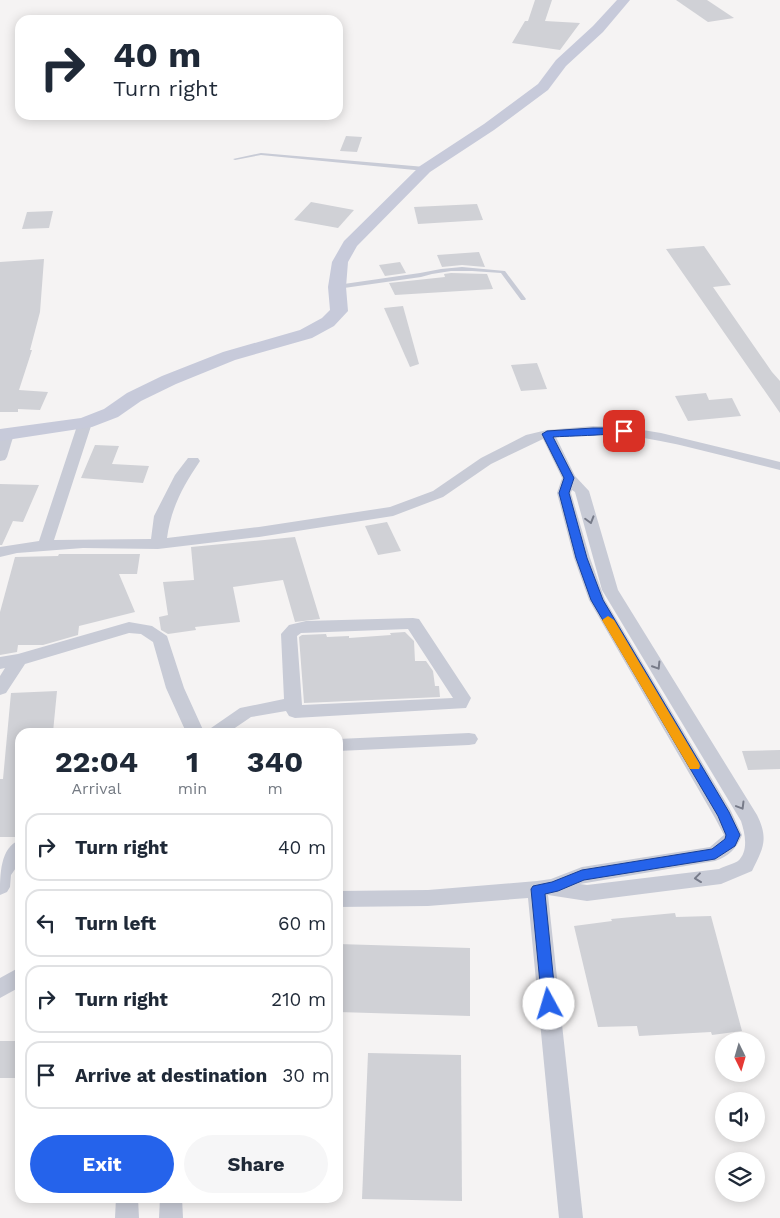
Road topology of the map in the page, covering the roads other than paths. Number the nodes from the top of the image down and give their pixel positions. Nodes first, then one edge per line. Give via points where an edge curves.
1 (624, 0) edge
2 (234, 158) dead end
3 (425, 169) junction
4 (337, 287) junction
5 (523, 299) dead end
6 (85, 422) junction
7 (4, 434) edge
8 (547, 434) junction
9 (0, 457) edge
10 (193, 461) dead end
11 (780, 466) edge
12 (569, 478) junction
13 (158, 544) junction
14 (45, 545) junction
15 (0, 552) edge
16 (19, 660) junction
17 (0, 663) edge
18 (0, 689) edge
19 (293, 704) junction
20 (193, 728) edge
21 (224, 728) edge
22 (469, 739) dead end
23 (343, 745) edge
24 (15, 855) edge
25 (0, 878) edge
26 (545, 888) junction
27 (343, 899) edge
28 (15, 979) edge
29 (0, 989) edge
30 (127, 1203) edge
31 (170, 1203) edge
32 (127, 1218) edge
33 (170, 1218) edge
34 (571, 1218) edge

1 - 3 main road via 561,63 543,87 489,128
2 - 3 lane via 261,154
3 - 4 main road via 350,244 340,262
4 - 5 lane via 421,275 434,270 474,269 503,272
4 - 6 main road via 339,311 328,322 306,334 229,356 169,380 134,397 111,413
6 - 7 main road
6 - 14 street via 79,449
7 - 9 street
8 - 11 street via 624,431
8 - 12 street
8 - 13 street via 531,438 486,461 438,494 393,511
10 - 13 street via 182,475 165,510
12 - 26 street via 564,493 597,600 733,835 730,842 715,854 582,875
12 -> 26 street via 582,491 610,590 750,820 755,834 754,849 745,866 722,876 587,892
13 - 14 street
14 - 15 street
16 - 17 street
16 - 18 street
16 - 20 street via 129,627 144,628 156,633 161,640 175,688
19 - 19 street via 295,712 460,704 462,698 413,623 306,626 289,634
19 - 21 street via 246,712
22 - 23 street
24 - 25 street
26 - 27 street via 428,898
26 - 34 street
28 - 29 street
30 - 32 street
31 - 33 street

